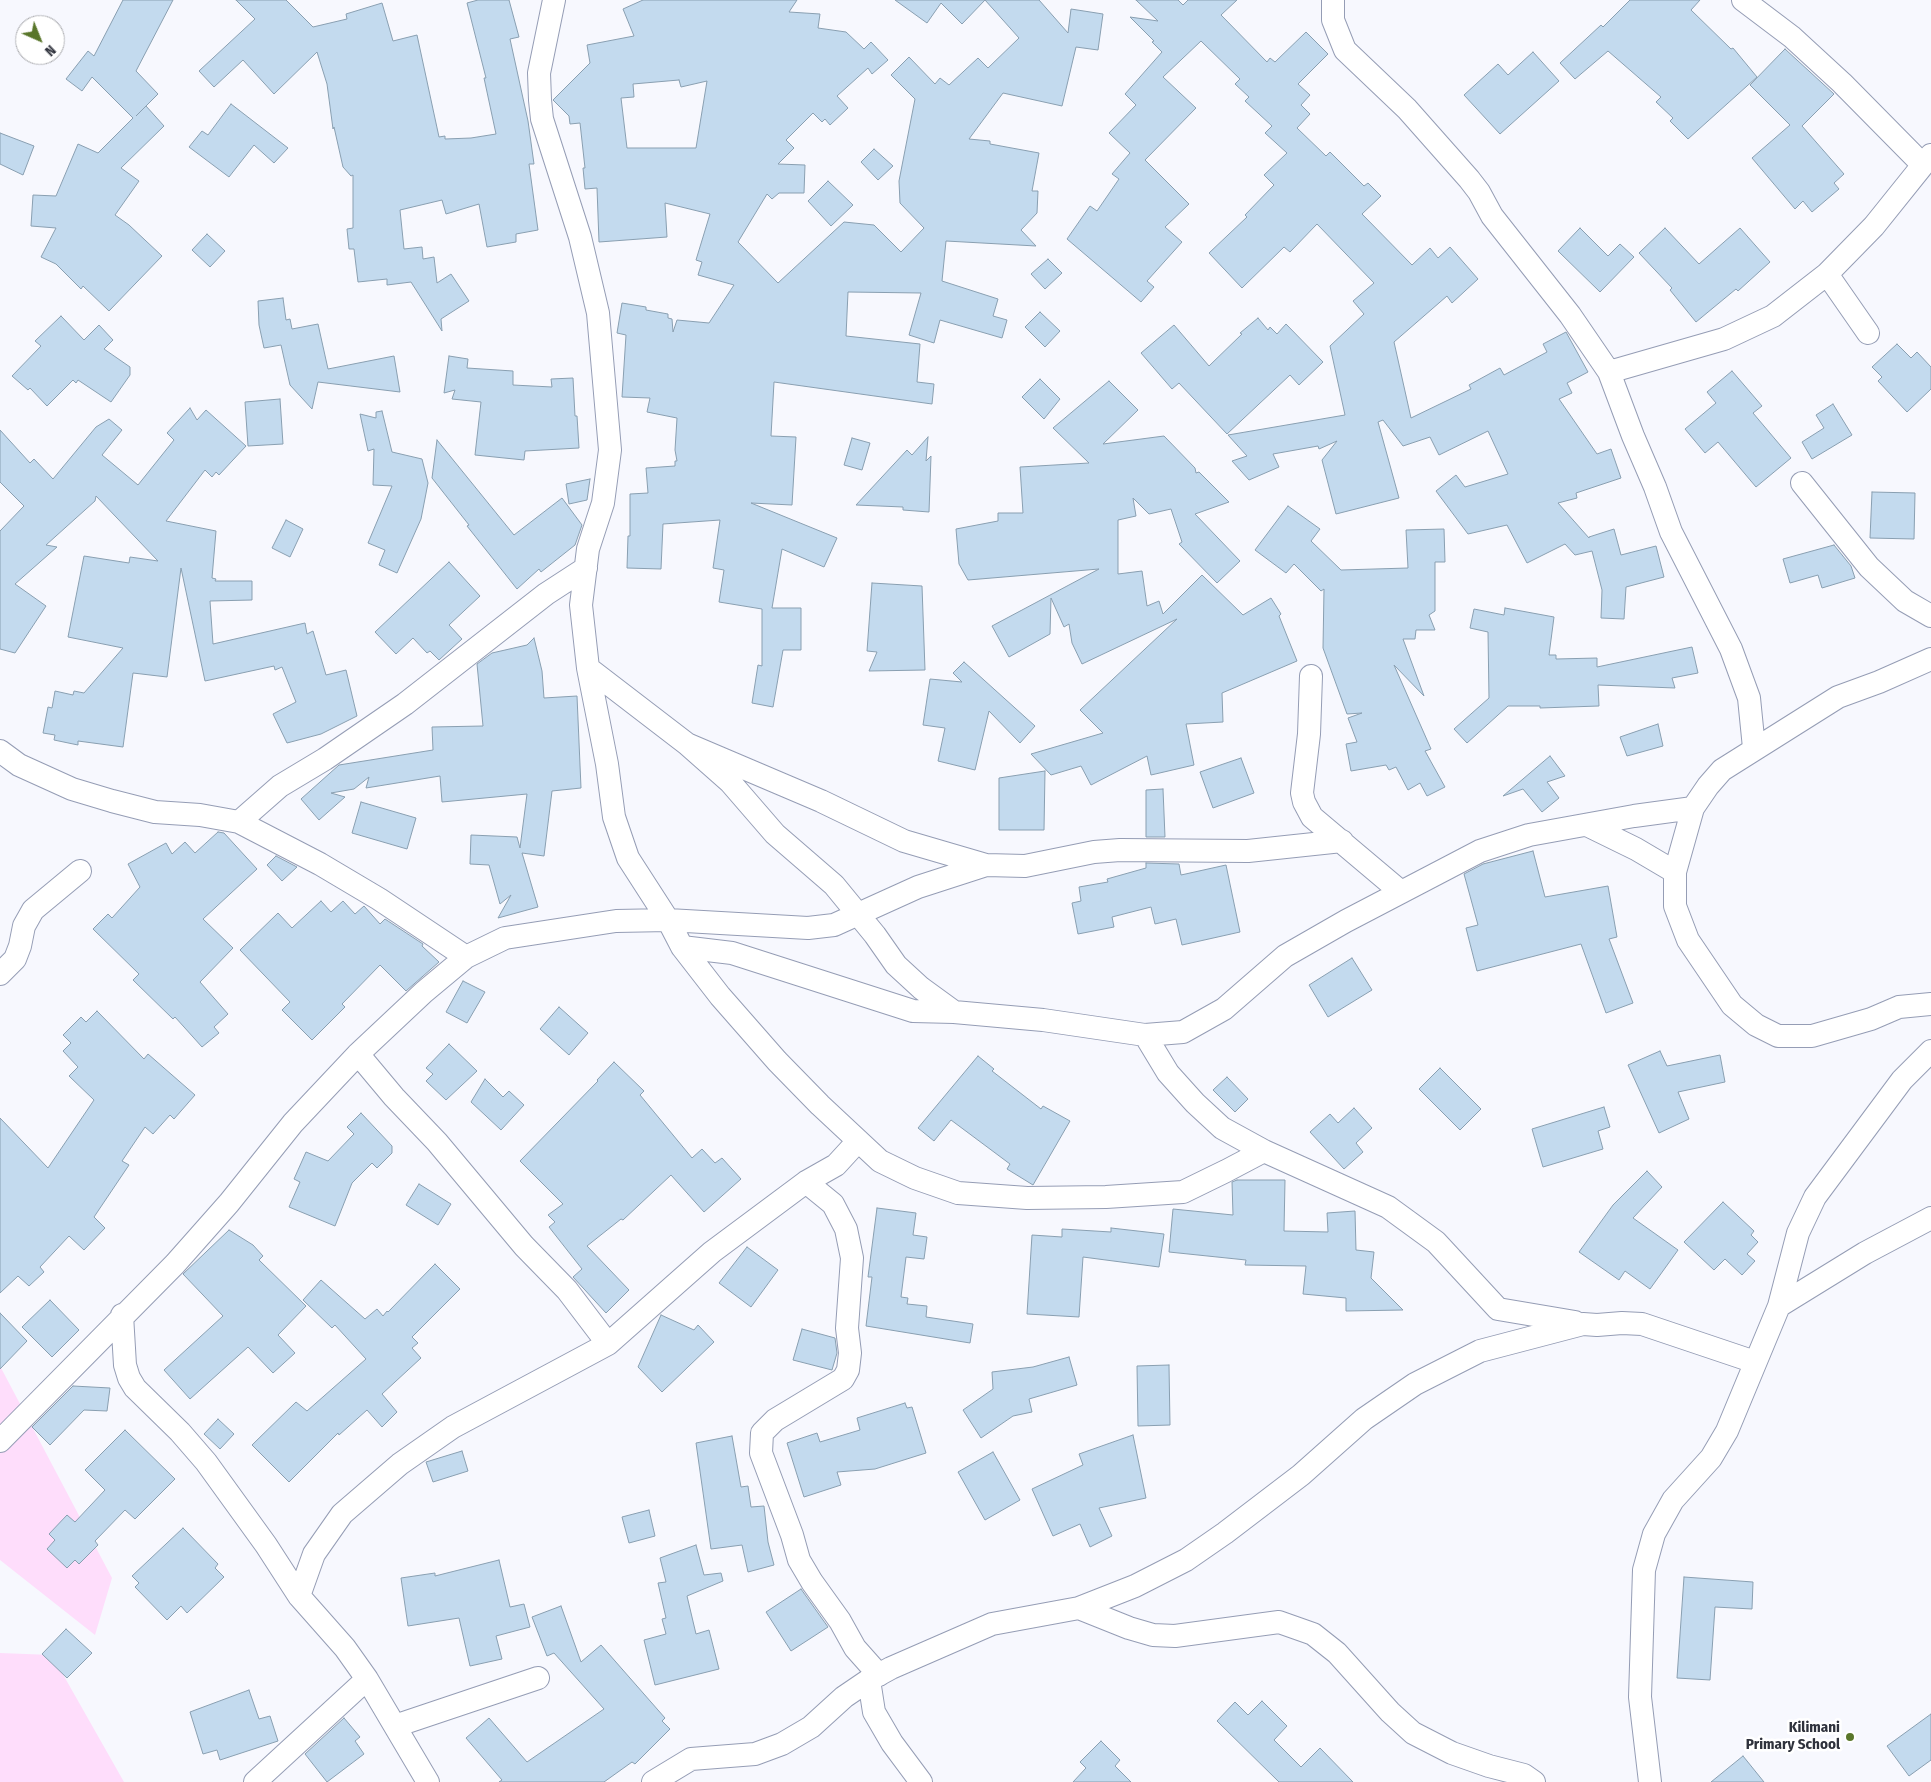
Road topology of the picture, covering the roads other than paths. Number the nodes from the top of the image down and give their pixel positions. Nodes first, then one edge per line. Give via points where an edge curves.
1 (554, 0) edge
2 (1333, 0) edge
3 (1743, 0) edge
4 (1927, 160) edge
5 (1827, 274) junction
6 (1868, 333) dead end
7 (1609, 372) junction
8 (1802, 483) dead end
9 (586, 568) junction
10 (1931, 616) edge
11 (1931, 659) edge
12 (588, 668) junction
13 (1312, 676) dead end
14 (687, 744) junction
15 (1754, 748) junction
16 (0, 751) edge
17 (1692, 808) junction
18 (239, 822) junction
19 (1587, 825) junction
20 (1342, 841) junction
21 (986, 865) junction
22 (80, 871) dead end
23 (1675, 872) junction
24 (1401, 892) junction
25 (859, 915) junction
26 (668, 920) junction
27 (682, 947) junction
28 (466, 957) junction
29 (0, 974) edge
30 (1931, 1004) edge
31 (954, 1012) junction
32 (1144, 1036) junction
33 (1931, 1051) edge
34 (358, 1054) junction
35 (858, 1141) junction
36 (1264, 1151) junction
37 (806, 1182) junction
38 (1931, 1218) edge
39 (1779, 1306) junction
40 (122, 1315) junction
41 (1583, 1324) junction
42 (608, 1344) junction
43 (1755, 1362) junction
44 (0, 1441) edge
45 (299, 1596) junction
46 (1079, 1608) junction
47 (874, 1677) junction
48 (538, 1678) dead end
49 (367, 1679) junction
50 (395, 1726) junction
51 (255, 1782) edge
52 (428, 1782) edge
53 (653, 1782) edge
54 (921, 1782) edge
55 (1534, 1782) edge
56 (1650, 1782) edge

1 - 9 street via 540,73 542,119 580,237 598,313 610,450 603,503 588,549
2 - 7 street via 1333,20 1345,50 1407,109 1468,178 1492,216 1570,315
3 - 4 street via 1792,37
4 - 5 street via 1874,226
5 - 6 street
5 - 7 street via 1773,316 1724,339
7 - 15 street via 1671,532 1731,648 1749,698
8 - 10 street via 1870,567 1905,601
9 - 12 street via 581,606
9 - 18 street via 546,594 405,704 280,786
11 - 15 street via 1838,697
12 - 14 street
12 - 26 street via 614,817 628,858
13 - 20 street via 1304,802 1312,817
14 - 21 street via 822,801 904,841
14 - 25 street via 730,782 775,834 834,885
15 - 17 street via 1722,770
16 - 18 street via 19,765 72,789 112,801 155,812
17 - 19 street
17 - 23 street
18 - 28 street via 379,899
19 - 23 street
19 - 24 street via 1529,835 1480,851
20 - 21 street via 1248,851 1120,850 1025,866
20 - 24 street
21 - 25 street via 918,887
22 - 29 street via 33,910 24,926 15,959
23 - 30 street via 1676,906 1688,940 1732,1005 1756,1025 1778,1036 1812,1036 1871,1019 1899,1006
24 - 32 street via 1285,956 1216,1014 1183,1032
25 - 26 street via 834,925 808,928
25 - 31 street via 896,965 920,988
26 - 27 street
26 - 28 street via 616,921 505,938
27 - 31 street via 732,953 913,1011
27 - 35 street via 777,1061
28 - 34 street
31 - 32 street via 1043,1020
32 - 36 street via 1168,1073 1195,1103 1222,1128
33 - 39 street via 1902,1080 1815,1197 1798,1233
34 - 40 street via 293,1123 230,1203 175,1264
34 - 42 street via 524,1246 567,1290
35 - 36 street via 880,1161 958,1193 1027,1198 1183,1192
35 - 37 street via 836,1165
36 - 41 street via 1388,1207 1436,1242 1498,1309
37 - 42 street via 712,1252
37 - 47 street via 833,1204 846,1230 852,1258 846,1328 850,1353 848,1370 843,1379 776,1420 762,1433 761,1453 799,1560
38 - 39 street via 1865,1253
39 - 43 street
40 - 44 street
40 - 45 street via 125,1365 135,1388 206,1462
41 - 43 street via 1642,1324
41 - 46 street via 1480,1351 1415,1384 1364,1419 1302,1475 1186,1560 1135,1586
42 - 45 street via 453,1427 400,1464 342,1514 314,1554
43 - 56 street via 1711,1458 1673,1500 1654,1534 1644,1570 1640,1696
45 - 49 street via 346,1648
46 - 47 street via 992,1624
46 - 55 street via 1153,1635 1175,1636 1279,1622 1313,1634 1337,1652 1413,1733 1452,1753 1524,1775
47 - 53 street via 844,1697 811,1727 782,1744 755,1754 692,1759
47 - 54 street via 874,1712
48 - 50 street
49 - 50 street
49 - 51 street
50 - 52 street

